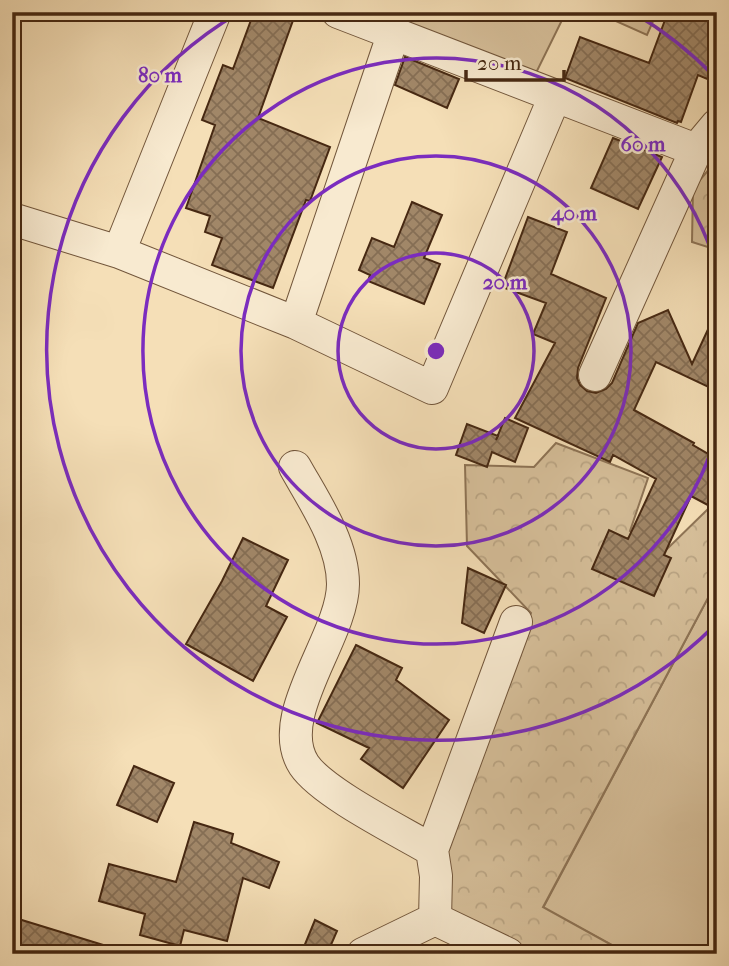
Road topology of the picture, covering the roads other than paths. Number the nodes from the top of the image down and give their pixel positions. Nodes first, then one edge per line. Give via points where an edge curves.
1 (215, 12) edge
2 (338, 12) edge
3 (393, 35) junction
4 (555, 96) junction
5 (717, 125) edge
6 (696, 150) junction
7 (12, 219) edge
8 (119, 252) junction
9 (296, 323) junction
10 (595, 375) dead end
11 (295, 467) dead end
12 (516, 622) dead end
13 (432, 850) junction
14 (435, 919) junction
15 (363, 954) edge
16 (508, 954) edge

1 - 8 street
2 - 3 street
3 - 4 street
3 - 9 street
4 - 6 street
4 - 9 street via 432,388
5 - 6 street
6 - 10 street
7 - 8 street
8 - 9 street
11 - 13 street via 336,547 344,586 297,719 298,754 310,773 333,791
12 - 13 street
13 - 14 street
14 - 15 street
14 - 16 street

